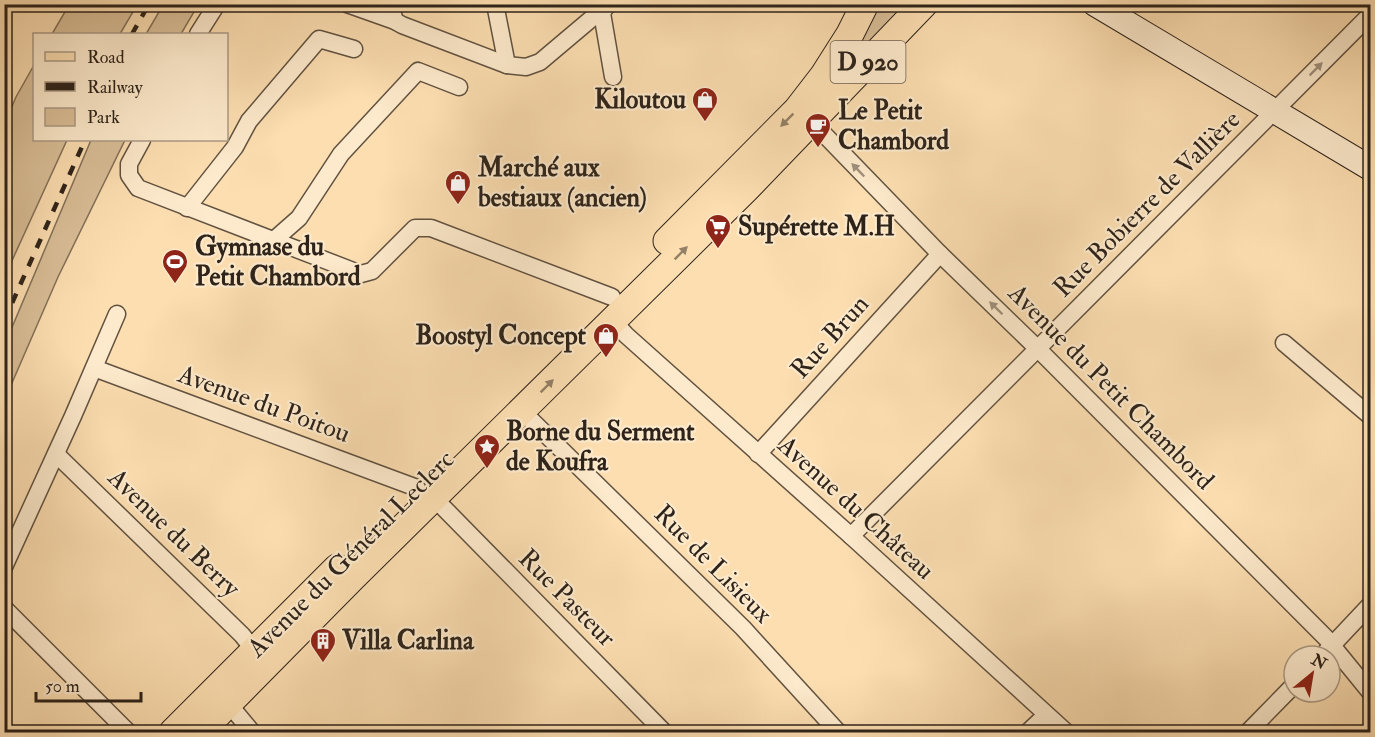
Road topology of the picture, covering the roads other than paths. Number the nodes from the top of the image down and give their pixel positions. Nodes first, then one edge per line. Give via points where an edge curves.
1 (217, 4) edge
2 (347, 4) edge
3 (390, 4) edge
4 (495, 4) edge
5 (865, 4) edge
6 (924, 4) edge
7 (1095, 4) edge
8 (606, 6) edge
9 (1371, 15) edge
10 (395, 21) junction
11 (199, 33) edge
12 (354, 49) dead end
13 (507, 65) junction
14 (613, 77) dead end
15 (459, 87) dead end
16 (1275, 111) junction
17 (813, 120) junction
18 (141, 141) edge
19 (1371, 168) edge
20 (187, 208) junction
21 (274, 240) junction
22 (940, 254) junction
23 (612, 309) junction
24 (117, 314) dead end
25 (1284, 343) dead end
26 (1038, 349) junction
27 (94, 368) junction
28 (522, 411) junction
29 (1371, 416) edge
30 (56, 454) junction
31 (758, 454) junction
32 (426, 493) junction
33 (851, 536) junction
34 (4, 567) edge
35 (1371, 605) edge
36 (4, 608) edge
37 (1322, 644) edge
38 (1334, 644) edge
39 (254, 650) junction
40 (1342, 664) edge
41 (1371, 692) edge
42 (1282, 697) edge
43 (228, 704) junction
44 (1046, 714) junction
45 (128, 732) edge
46 (173, 732) edge
47 (200, 732) edge
48 (252, 732) edge
49 (664, 732) edge
50 (838, 732) edge
51 (1028, 732) edge
52 (1066, 732) edge
53 (1248, 732) edge

1 - 11 street
2 - 10 street
3 - 10 street
4 - 13 street
5 -> 23 main road, Avenue du Général Leclerc / D 920 via 829,67 797,110
6 - 17 main road, Avenue du Général Leclerc / D 920
7 - 16 main road
8 - 13 street via 540,62 526,67
8 - 14 street via 602,13
16 -> 9 street, Rue Bobierre de Vallière
10 - 13 street
12 - 20 street via 319,39 249,122 235,147
15 - 21 street via 418,71 341,154 299,218
16 - 19 main road
16 - 26 street, Rue Bobierre de Vallière
22 -> 17 street, Avenue du Petit Chambord
23 -> 17 main road, Avenue du Général Leclerc / D 920
18 - 20 street via 129,165 129,175 138,188
20 - 21 street
21 - 23 street via 361,274 372,270 415,228 431,228
26 -> 22 street, Avenue du Petit Chambord
22 - 31 street, Rue Brun
28 -> 23 main road, Avenue du Général Leclerc / D 920
23 - 31 street, Avenue du Château
23 - 32 main road, Avenue du Général Leclerc / D 920
24 - 27 street
25 - 29 street
26 - 33 street, Rue Bobierre de Vallière
26 - 37 street, Avenue du Petit Chambord
27 - 30 street
27 - 32 street, Avenue du Poitou
28 - 32 main road, Avenue du Général Leclerc / D 920
28 - 50 street, Rue de Lisieux via 743,628
30 - 34 street
30 - 39 street, Avenue du Berry
31 - 33 street, Avenue du Château
32 - 39 main road, Avenue du Général Leclerc / D 920
32 - 43 main road, Avenue du Général Leclerc / D 920
32 - 49 street, Rue Pasteur
33 - 44 street, Avenue du Château
35 - 38 street
36 - 45 street
39 - 46 main road, Avenue du Général Leclerc / D 920
40 - 41 street, Avenue du Petit Chambord
42 - 53 street
43 - 47 main road, Avenue du Général Leclerc / D 920
43 - 48 street
44 - 51 street
44 - 52 street, Avenue du Château

